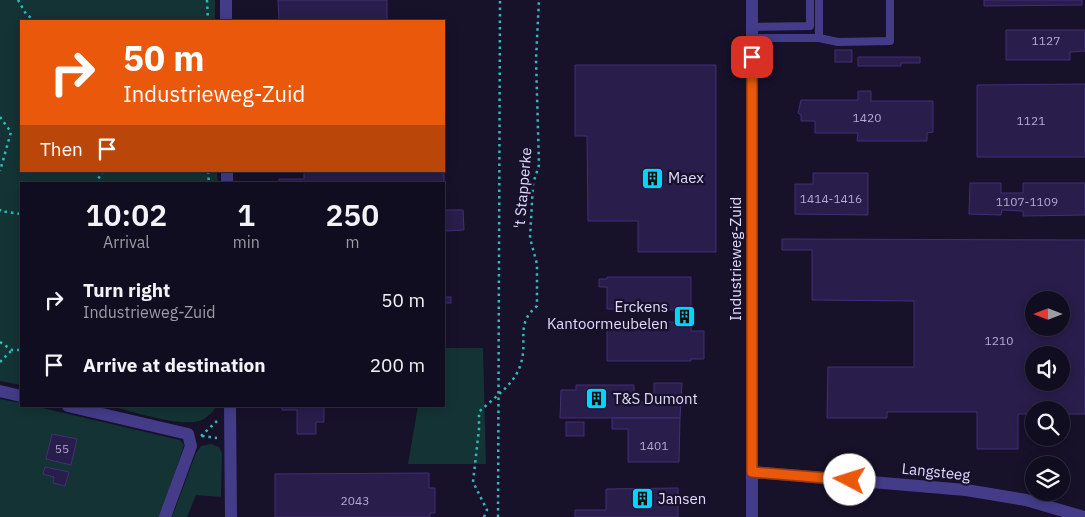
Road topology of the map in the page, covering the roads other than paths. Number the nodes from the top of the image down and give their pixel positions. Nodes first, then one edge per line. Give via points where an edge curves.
1 (226, 0) edge
2 (752, 0) edge
3 (810, 0) edge
4 (819, 0) edge
5 (890, 0) edge
6 (226, 20) edge
7 (752, 32) junction
8 (819, 38) junction
9 (0, 391) edge
10 (20, 396) edge
11 (72, 407) edge
12 (230, 407) edge
13 (752, 472) junction
14 (165, 517) edge
15 (231, 517) edge
16 (752, 517) edge
17 (1084, 517) edge

1 - 6 street
2 - 7 street, Industrieweg-Zuid
3 - 7 lane via 810,26
4 - 8 lane
5 - 8 lane via 890,41 838,42
7 - 8 lane
7 - 13 street, Industrieweg-Zuid
9 - 10 street
11 - 14 street via 190,440
12 - 15 street
13 - 16 street, Industrieweg-Zuid
13 - 17 street, Langsteeg via 966,490 1026,500

